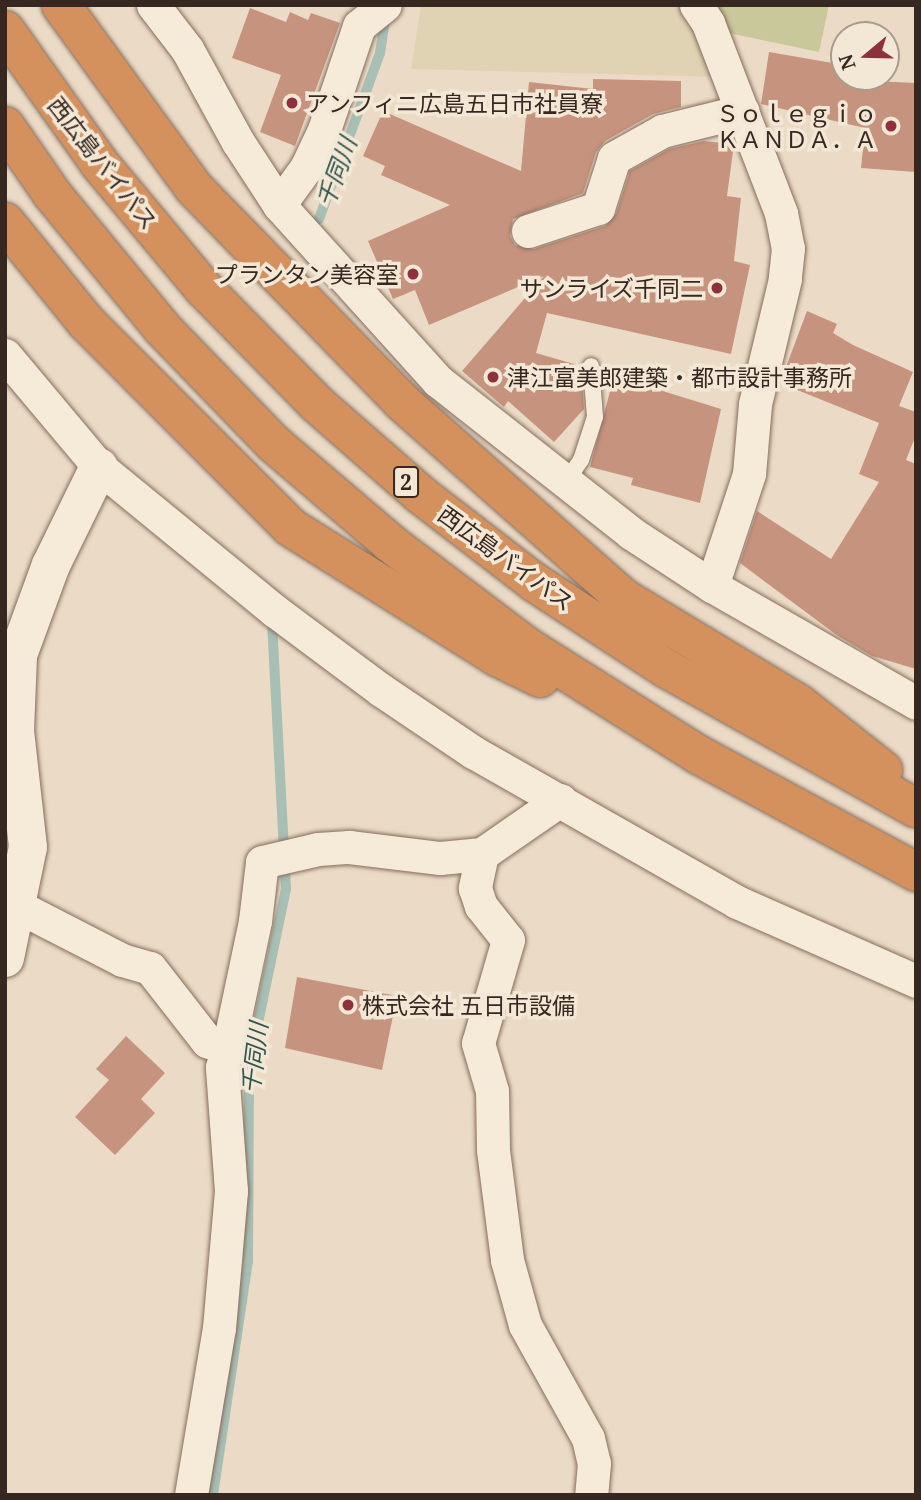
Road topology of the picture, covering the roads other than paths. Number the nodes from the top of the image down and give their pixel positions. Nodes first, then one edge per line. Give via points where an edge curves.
1 (61, 5) edge
2 (153, 5) edge
3 (696, 5) edge
4 (369, 14) edge
5 (5, 30) edge
6 (743, 111) junction
7 (5, 126) edge
8 (279, 205) junction
9 (5, 222) edge
10 (528, 231) dead end
11 (5, 355) edge
12 (591, 366) dead end
13 (99, 467) junction
14 (566, 482) junction
15 (712, 586) junction
16 (916, 703) edge
17 (699, 755) junction
18 (916, 796) edge
19 (560, 800) junction
20 (916, 808) edge
21 (482, 854) junction
22 (916, 872) edge
23 (10, 930) edge
24 (916, 981) edge
25 (228, 1049) junction
26 (191, 1495) edge
27 (591, 1495) edge

1 - 18 highway via 193,187 402,402 625,599 799,704
2 - 8 street via 187,49
3 - 6 street via 708,23
4 - 8 street via 324,130 306,168
5 - 20 highway, 西広島バイパス / 2 via 99,163 205,290 317,404 421,495 534,582 667,669
6 - 10 street via 662,131 614,158 598,208
6 - 15 street via 781,213 788,248 755,404 749,474
7 - 17 highway via 52,194 162,328 272,443 390,542 529,648
8 - 14 street via 438,381
9 - 17 highway via 86,322 290,527 497,657
11 - 13 street
12 - 14 lane via 595,417 581,460
13 - 19 street via 380,690 473,752
13 - 23 street via 51,565 18,655 15,731 28,847
14 - 15 street via 631,533
15 - 16 street
17 - 22 highway
19 - 21 street
19 - 24 street via 737,902
21 - 25 street via 440,858 349,847 262,862 255,921
21 - 27 street via 475,888 481,906 508,940 478,1043 492,1091 493,1150 507,1260 525,1325 588,1438 594,1463
23 - 25 street via 150,968 199,1032
25 - 26 street via 222,1067 231,1191 219,1328

